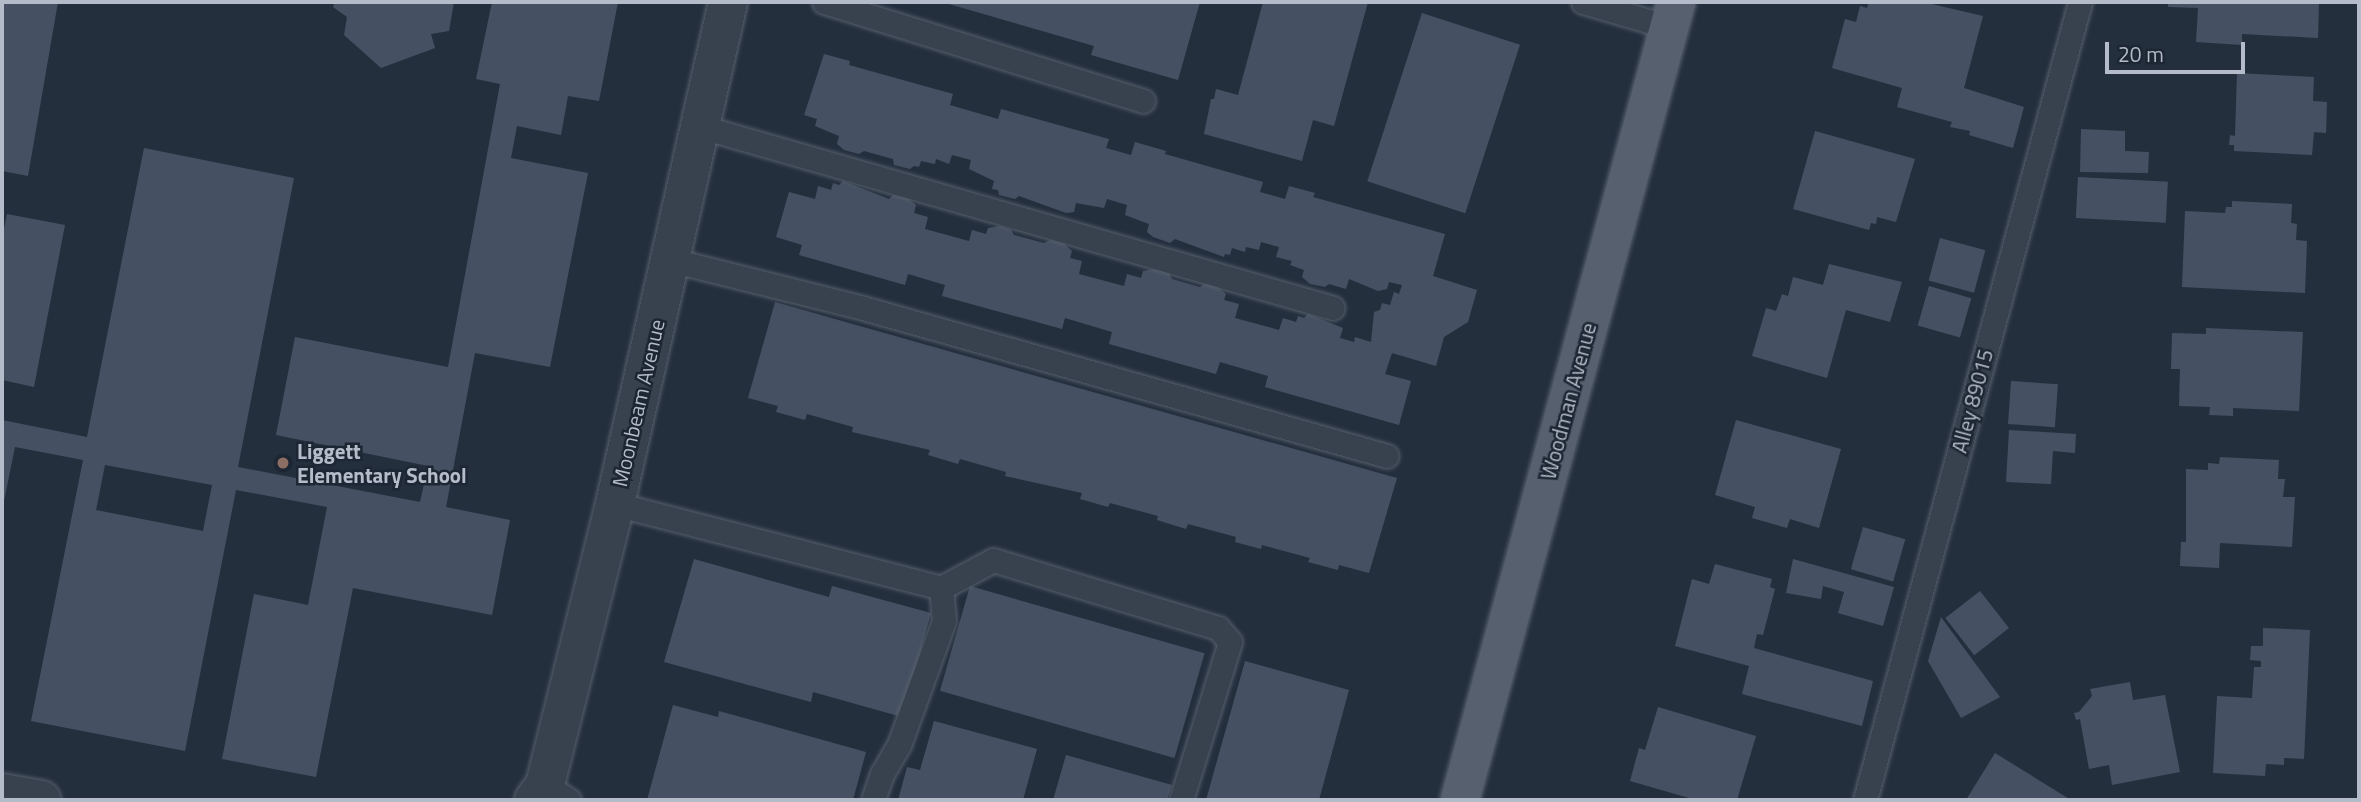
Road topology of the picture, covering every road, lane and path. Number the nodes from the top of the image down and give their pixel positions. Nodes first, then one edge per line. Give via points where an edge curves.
1 (728, 2) edge
2 (824, 2) edge
3 (1583, 2) edge
4 (2080, 2) edge
5 (1673, 14) edge
6 (1143, 101) dead end
7 (702, 127) junction
8 (671, 260) junction
9 (1333, 308) dead end
10 (1387, 456) dead end
11 (615, 504) junction
12 (941, 588) junction
13 (2, 793) edge
14 (550, 795) edge
15 (41, 800) edge
16 (873, 800) edge
17 (1181, 800) edge
18 (1460, 800) edge
19 (1865, 800) edge

1 - 7 street, Moonbeam Avenue
2 - 6 lane
3 - 5 lane
4 - 19 lane, Alley 89015
5 - 18 main road, Woodman Avenue
7 - 8 street, Moonbeam Avenue
7 - 9 lane
8 - 10 lane via 863,308
8 - 11 street, Moonbeam Avenue
11 - 12 lane
11 - 14 street, Moonbeam Avenue
12 - 16 lane via 944,621 900,745
12 - 17 lane via 993,560 1218,628 1230,642
13 - 15 street

